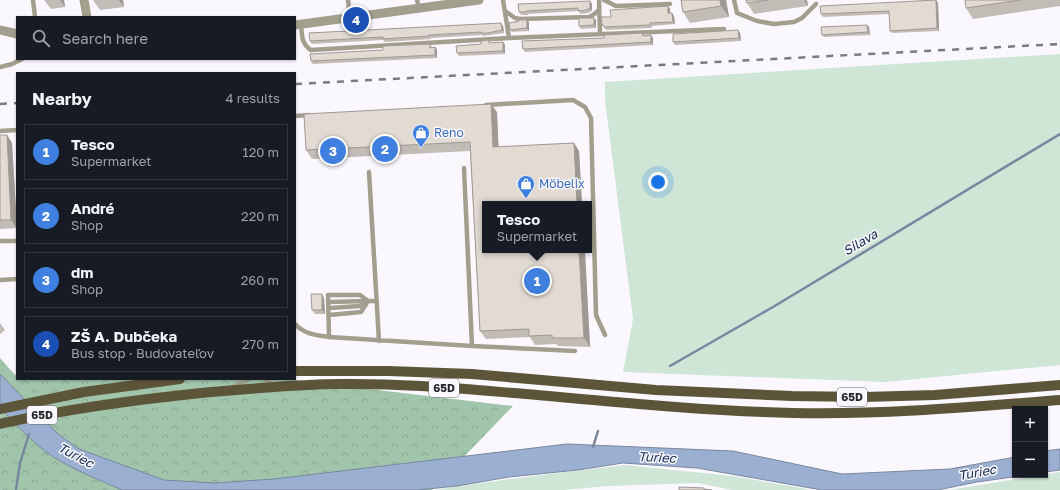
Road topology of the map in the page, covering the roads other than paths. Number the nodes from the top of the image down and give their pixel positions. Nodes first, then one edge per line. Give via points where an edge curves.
1 (34, 0) edge
2 (84, 0) edge
3 (348, 0) edge
4 (480, 0) edge
5 (503, 0) edge
6 (598, 0) edge
7 (604, 0) edge
8 (734, 0) edge
9 (418, 4) edge
10 (670, 4) dead end
11 (816, 4) dead end
12 (599, 10) junction
13 (505, 11) junction
14 (35, 16) edge
15 (87, 16) edge
16 (350, 17) junction
17 (298, 24) edge
18 (724, 29) edge
19 (0, 30) edge
20 (16, 34) edge
21 (600, 34) junction
22 (509, 38) junction
23 (20, 60) edge
24 (0, 67) edge
25 (482, 105) edge
26 (318, 114) edge
27 (296, 116) edge
28 (16, 130) edge
29 (0, 131) edge
30 (464, 168) dead end
31 (369, 172) dead end
32 (0, 241) edge
33 (16, 241) edge
34 (16, 279) edge
35 (0, 280) edge
36 (368, 301) junction
37 (377, 301) junction
38 (329, 308) junction
39 (329, 315) junction
40 (296, 325) edge
41 (605, 335) dead end
42 (329, 337) junction
43 (379, 341) junction
44 (472, 346) junction
45 (575, 352) dead end
46 (296, 371) edge
47 (173, 380) edge
48 (247, 380) edge
49 (267, 380) edge
50 (1060, 385) edge
51 (274, 387) junction
52 (225, 391) junction
53 (1060, 400) edge
54 (0, 409) edge
55 (0, 424) edge

1 - 14 lane
2 - 15 street
3 - 16 lane
4 - 9 street
5 - 13 lane
6 - 12 lane
7 - 10 lane via 616,6
8 - 11 lane via 737,13 757,22 774,24 794,22
9 - 16 street
12 - 13 lane via 589,17 520,19
12 - 21 lane
13 - 22 lane
16 - 17 street
17 - 22 lane via 304,43 311,50
18 - 21 lane
19 - 20 street
21 - 22 lane
23 - 24 lane
25 - 41 lane via 573,100 585,107 591,118 596,315
26 - 27 lane
28 - 29 lane
30 - 44 lane
31 - 37 lane
32 - 33 lane
34 - 35 lane
36 - 37 lane
36 - 38 lane via 360,306
36 - 38 lane via 360,295 328,296
36 - 39 lane via 361,312
37 - 43 lane
38 - 39 lane
39 - 42 lane
40 - 42 lane via 312,335
42 - 43 lane
43 - 44 lane
44 - 45 lane
46 - 50 main road, 65D via 464,374 656,390 800,396 935,395
47 - 54 main road, 65D via 70,394
48 - 52 lane
49 - 51 lane
51 - 52 main road, 65D
51 - 53 main road, 65D via 340,384 417,386 793,413 938,410
52 - 55 main road, 65D via 84,408

